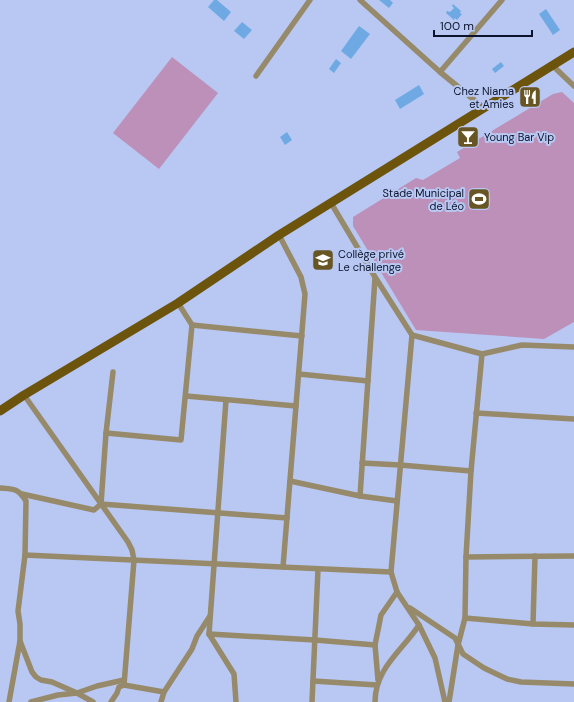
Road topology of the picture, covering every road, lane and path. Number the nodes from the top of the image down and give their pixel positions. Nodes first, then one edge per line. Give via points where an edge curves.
1 (310, 0) edge
2 (360, 0) edge
3 (500, 1) edge
4 (574, 52) edge
5 (552, 65) junction
6 (440, 72) junction
7 (256, 76) dead end
8 (574, 86) edge
9 (484, 108) junction
10 (331, 203) junction
11 (279, 235) junction
12 (375, 277) junction
13 (178, 303) junction
14 (192, 325) junction
15 (412, 335) junction
16 (302, 336) junction
17 (574, 347) edge
18 (482, 354) junction
19 (113, 372) dead end
20 (299, 374) junction
21 (368, 381) junction
22 (24, 395) junction
23 (186, 396) junction
24 (226, 400) junction
25 (296, 406) junction
26 (0, 411) edge
27 (476, 413) junction
28 (574, 419) edge
29 (106, 433) junction
30 (362, 463) junction
31 (400, 464) junction
32 (471, 471) junction
33 (290, 481) junction
34 (0, 488) edge
35 (22, 494) junction
36 (360, 496) junction
37 (397, 501) junction
38 (101, 504) junction
39 (218, 513) junction
40 (287, 518) junction
41 (25, 555) junction
42 (535, 556) junction
43 (574, 556) edge
44 (466, 557) junction
45 (134, 560) junction
46 (214, 564) junction
47 (283, 567) junction
48 (318, 569) junction
49 (391, 572) junction
50 (398, 592) junction
51 (406, 606) junction
52 (210, 615) junction
53 (465, 618) junction
54 (533, 624) junction
55 (419, 625) junction
56 (574, 625) edge
57 (209, 634) junction
58 (315, 640) junction
59 (20, 641) junction
60 (375, 645) junction
61 (458, 645) junction
62 (313, 681) junction
63 (124, 683) junction
64 (378, 683) junction
65 (574, 684) edge
66 (164, 692) junction
67 (77, 693) junction
68 (9, 702) edge
69 (30, 702) edge
70 (93, 702) edge
71 (111, 702) edge
72 (161, 702) edge
73 (236, 702) edge
74 (312, 702) edge
75 (375, 702) edge
76 (445, 702) edge
77 (449, 702) edge

1 - 7 street
2 - 6 street
3 - 6 street
4 - 5 main road
5 - 8 street
5 - 9 main road
6 - 9 street
9 - 10 main road
10 - 11 main road
10 - 12 street
11 - 13 main road
11 - 16 street via 301,277 305,294
12 - 15 street
12 - 21 street
13 - 14 street
13 - 22 main road
14 - 16 street
14 - 23 street
15 - 18 street
15 - 31 street
16 - 20 street
17 - 18 street via 522,345
18 - 27 street
19 - 29 street
20 - 21 street
20 - 25 street
21 - 30 street
22 - 26 main road
22 - 38 street
23 - 24 street
23 - 29 street via 181,440
24 - 25 street
24 - 39 street
25 - 33 street
27 - 28 street
27 - 32 street
29 - 38 street
30 - 31 street
30 - 36 street
31 - 32 street
31 - 37 street
32 - 44 street
33 - 36 street
33 - 40 street
34 - 35 street via 16,489
35 - 38 street via 94,510
35 - 41 street via 26,501
36 - 37 street
37 - 49 street
38 - 39 street
38 - 45 street via 128,542
39 - 40 street
39 - 46 street
40 - 47 street
41 - 45 street
41 - 59 street via 18,611
42 - 43 street
42 - 44 street
42 - 54 street
44 - 53 street
45 - 46 street
45 - 63 street
46 - 47 street
46 - 52 street
47 - 48 street
48 - 49 street
48 - 58 street
49 - 50 street
50 - 51 street
50 - 60 street via 381,616
51 - 55 street
51 - 61 street via 455,638
52 - 57 street
52 - 66 street
53 - 54 street
53 - 61 street
54 - 56 street
55 - 64 street via 388,662
55 - 76 street via 435,658
57 - 58 street
57 - 73 street via 234,674
58 - 60 street
58 - 62 street
59 - 67 street via 36,677
59 - 68 street
60 - 64 street
61 - 65 street via 464,654 484,668 507,679
61 - 77 street
62 - 64 street
62 - 74 street
63 - 66 street
63 - 67 street via 97,686
63 - 71 street
64 - 75 street
66 - 72 street
67 - 69 street
67 - 70 street

